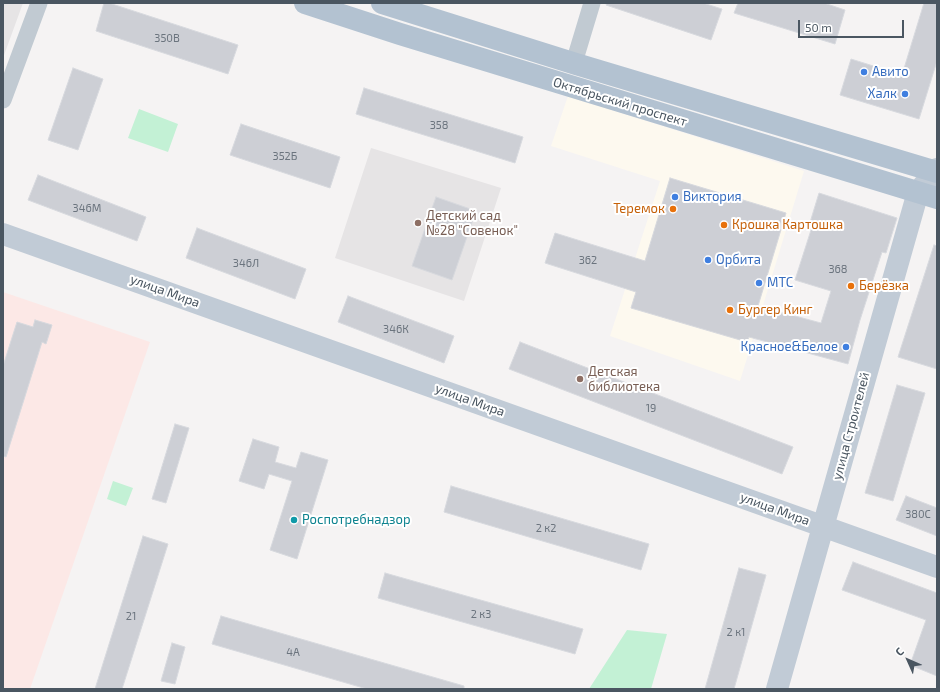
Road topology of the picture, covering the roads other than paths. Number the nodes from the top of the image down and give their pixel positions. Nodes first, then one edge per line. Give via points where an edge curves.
1 (39, 3) edge
2 (305, 3) edge
3 (382, 3) edge
4 (592, 3) edge
5 (576, 64) junction
6 (3, 100) edge
7 (936, 171) edge
8 (928, 195) edge
9 (3, 234) edge
10 (824, 526) junction
11 (937, 567) edge
12 (777, 689) edge

1 - 6 street
2 - 8 main road, Октябрьский проспект via 407,37
3 - 5 main road, Октябрьский проспект
4 - 5 street via 576,56
5 - 7 main road, Октябрьский проспект
7 - 8 street, улица Строителей
8 - 10 street, улица Строителей via 858,401
9 - 10 street, улица Мира
10 - 11 street, улица Мира
10 - 12 street, улица Строителей

